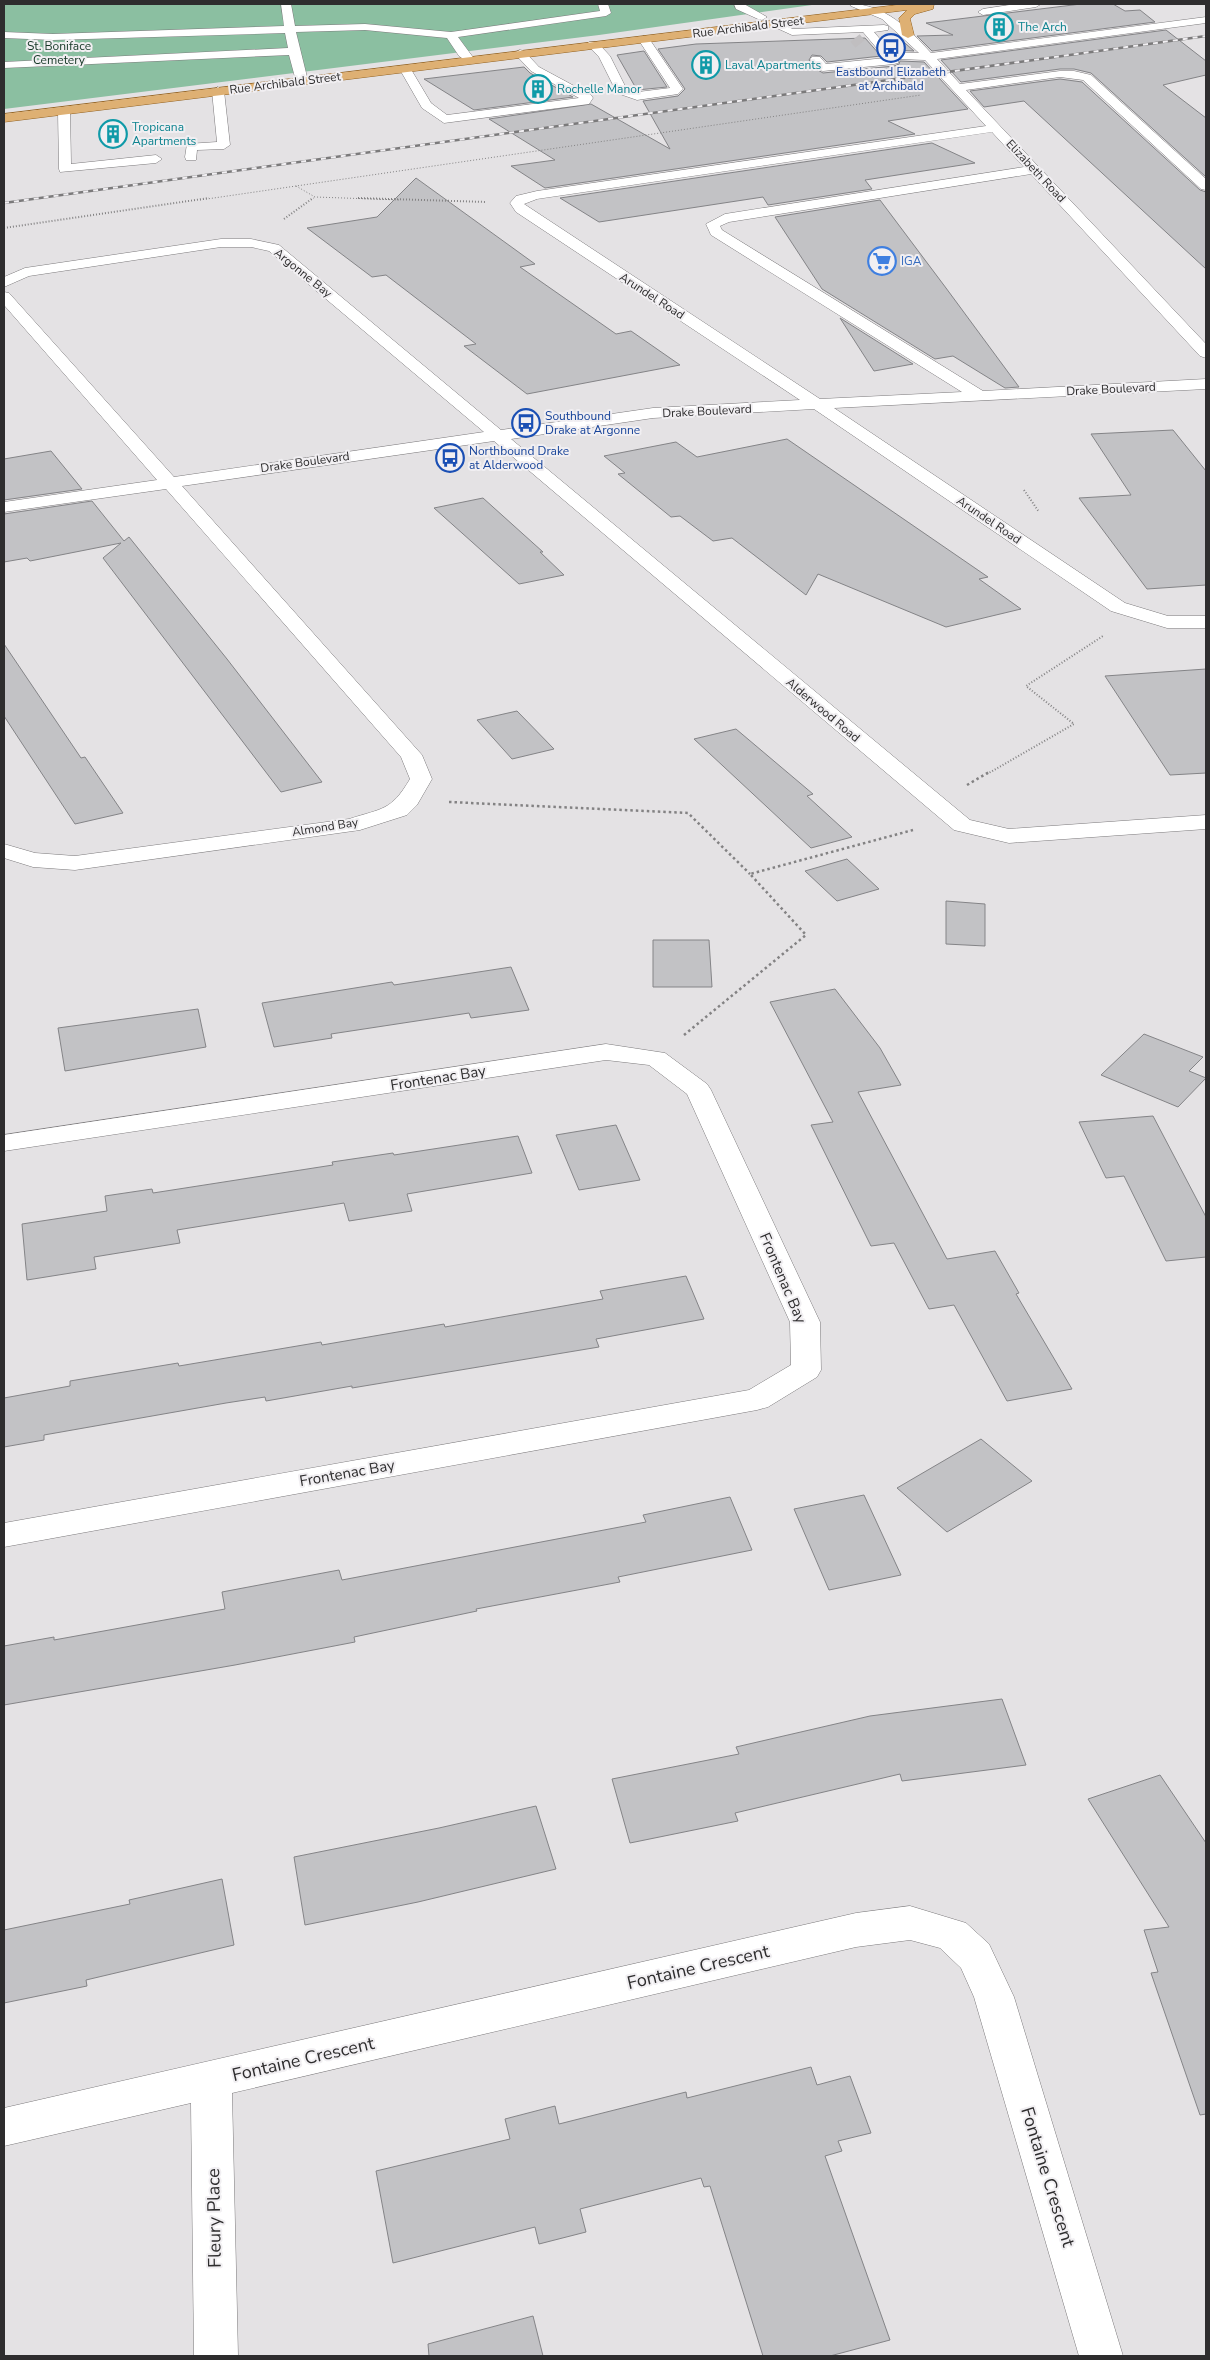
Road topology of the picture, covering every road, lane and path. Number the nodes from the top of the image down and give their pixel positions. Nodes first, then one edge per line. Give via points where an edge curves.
1 (286, 4) edge
2 (602, 4) edge
3 (739, 4) edge
4 (856, 4) edge
5 (934, 4) edge
6 (1036, 4) edge
7 (875, 11) junction
8 (983, 12) dead end
9 (762, 17) junction
10 (812, 19) junction
11 (1206, 20) edge
12 (773, 24) junction
13 (898, 27) junction
14 (290, 29) junction
15 (867, 30) junction
16 (4, 35) edge
17 (451, 35) junction
18 (835, 35) junction
19 (908, 35) junction
20 (855, 38) junction
21 (644, 39) junction
22 (593, 44) junction
23 (567, 47) junction
24 (885, 50) junction
25 (294, 51) junction
26 (520, 53) junction
27 (928, 57) junction
28 (816, 59) dead end
29 (469, 60) junction
30 (4, 64) edge
31 (406, 68) junction
32 (302, 81) junction
33 (958, 88) junction
34 (218, 91) junction
35 (922, 95) dead end
36 (64, 111) junction
37 (4, 118) edge
38 (996, 128) junction
39 (191, 158) dead end
40 (156, 159) dead end
41 (1034, 169) junction
42 (296, 186) junction
43 (1206, 186) edge
44 (517, 203) junction
45 (4, 228) edge
46 (4, 283) edge
47 (4, 296) edge
48 (1206, 353) edge
49 (1206, 384) edge
50 (980, 396) junction
51 (818, 405) junction
52 (498, 434) junction
53 (168, 483) junction
54 (4, 507) edge
55 (1136, 614) junction
56 (1206, 622) edge
57 (962, 788) dead end
58 (409, 800) junction
59 (1206, 822) edge
60 (921, 828) dead end
61 (4, 851) edge
62 (750, 874) junction
63 (656, 1058) junction
64 (4, 1143) edge
65 (4, 1534) edge
66 (211, 2081) junction
67 (4, 2127) edge
68 (216, 2356) edge
69 (1101, 2356) edge

1 - 14 street
2 - 17 street via 606,13
3 - 9 street
4 - 7 street, Elizabeth Road
4 - 9 main road, Rue Archibald Street
5 - 7 main road, Rue Archibald Street
5 - 19 main road via 904,18
6 - 8 street
7 - 10 main road, Rue Archibald Street
7 - 13 street, Elizabeth Road
9 - 23 main road, Rue Archibald Street
10 - 12 main road, Rue Archibald Street
10 - 18 street via 821,22
11 - 27 street
12 - 18 street via 792,32
12 - 21 main road, Rue Archibald Street
13 - 15 street
13 - 19 street, Elizabeth Road
14 - 16 street via 53,37
14 - 17 street via 365,27
14 - 25 street
15 - 20 street
15 - 24 street
17 - 29 street
18 - 20 street
19 - 27 street, Elizabeth Road
20 - 24 street
21 - 22 main road, Rue Archibald Street
21 - 22 street via 677,89 646,95 627,94 621,90 604,56
22 - 23 main road, Rue Archibald Street
23 - 26 main road, Rue Archibald Street
24 - 27 street
24 - 28 street via 894,61 823,68
25 - 30 street
25 - 32 street
26 - 29 main road, Rue Archibald Street
26 - 31 street via 535,69 586,100 444,119 422,98
27 - 33 street, Elizabeth Road
29 - 31 main road, Rue Archibald Street
31 - 32 main road, Rue Archibald Street
32 - 34 main road, Rue Archibald Street
33 - 38 street, Elizabeth Road
33 - 43 street via 1060,74 1087,77
34 - 36 main road, Rue Archibald Street
34 - 39 street via 224,145 191,147
35 - 42 path
36 - 37 main road, Rue Archibald Street
36 - 40 street via 65,169
38 - 41 street, Elizabeth Road
38 - 44 street via 537,196
41 - 48 street, Elizabeth Road
41 - 50 street via 725,218 714,224 716,232
42 - 44 path via 315,197
42 - 45 path
44 - 51 street, Arundel Road via 521,209
46 - 52 street, Argonne Bay via 25,272 221,243 252,242 274,248
47 - 53 street
49 - 50 street, Drake Boulevard
50 - 51 street, Drake Boulevard
51 - 52 street, Drake Boulevard via 653,413
51 - 55 street, Arundel Road via 1118,607
52 - 53 street, Drake Boulevard
52 - 59 street, Alderwood Road via 962,825 1009,836
53 - 54 street, Drake Boulevard
53 - 58 street, Almond Bay via 411,755 421,779
55 - 56 street, Arundel Road via 1167,622
55 - 57 path via 1026,686 1074,724
58 - 61 street, Almond Bay via 399,810 352,825 75,863 33,860
58 - 62 path via 688,813
60 - 62 path
62 - 63 path via 806,935
63 - 64 street, Frontenac Bay via 606,1052
63 - 65 street, Frontenac Bay via 698,1090 805,1322 806,1370 757,1399
66 - 67 street, Fontaine Crescent
66 - 68 street, Fleury Place
66 - 69 street, Fontaine Crescent via 856,1930 910,1923 952,1935 975,1956 994,1998

